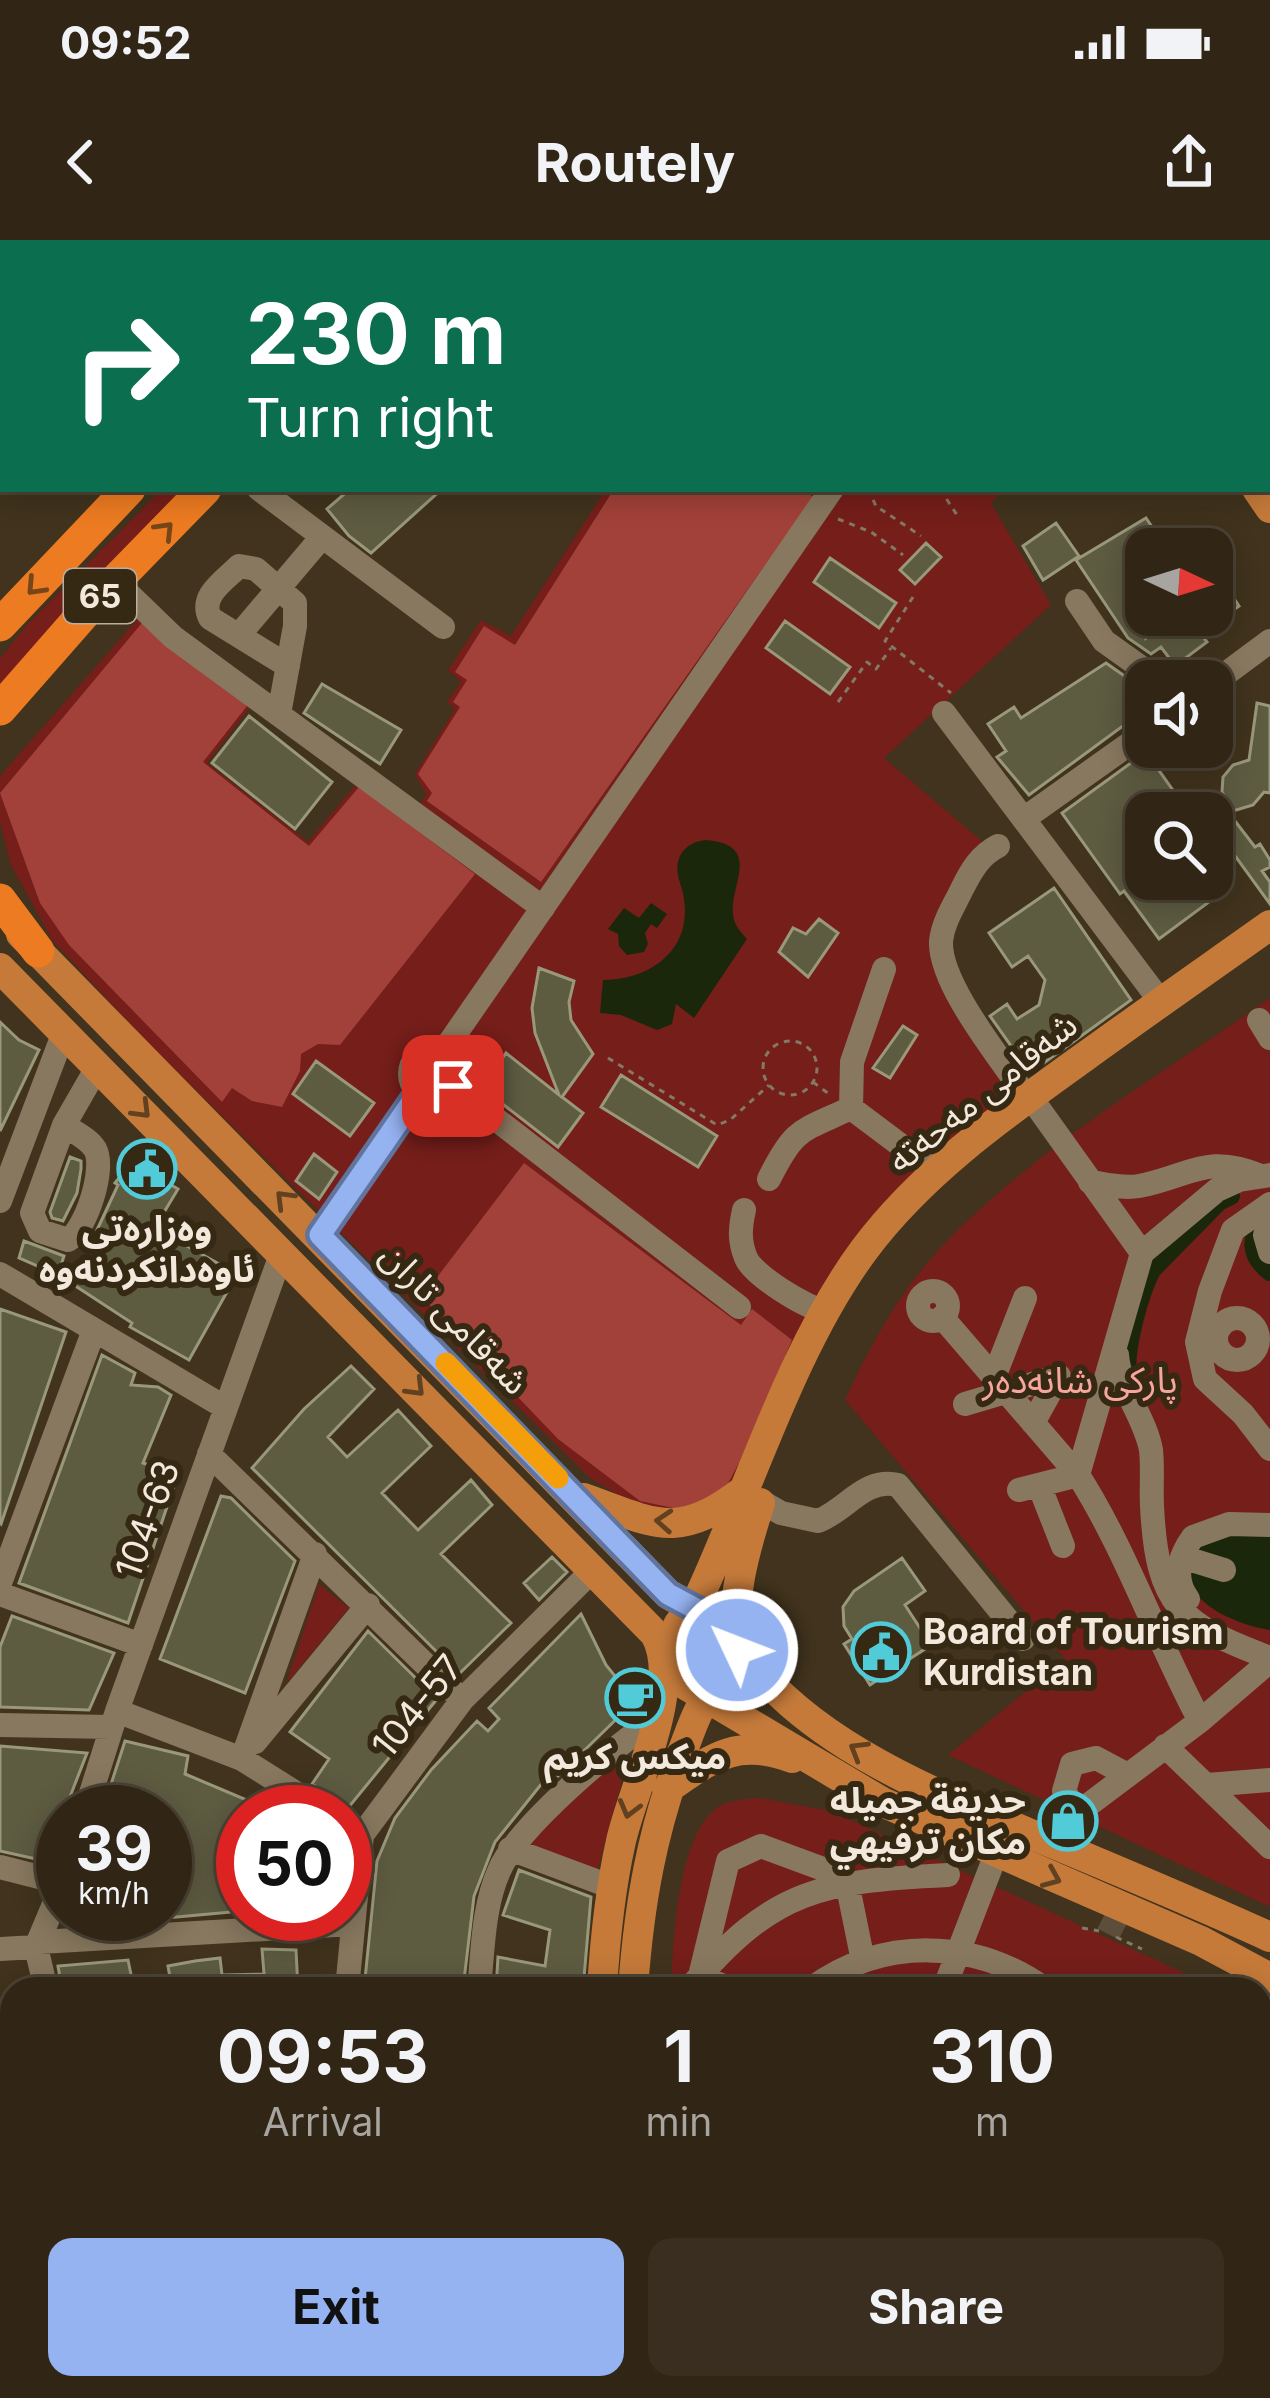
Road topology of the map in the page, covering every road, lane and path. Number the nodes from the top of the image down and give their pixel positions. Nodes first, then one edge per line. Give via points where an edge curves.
1 (127, 492) edge
2 (202, 492) edge
3 (267, 492) edge
4 (830, 492) edge
5 (869, 492) edge
6 (942, 492) edge
7 (813, 513) junction
8 (959, 518) dead end
9 (922, 536) dead end
10 (322, 537) junction
11 (903, 555) dead end
12 (115, 580) junction
13 (280, 586) junction
14 (913, 597) dead end
15 (1077, 601) dead end
16 (0, 625) edge
17 (443, 627) dead end
18 (239, 634) junction
19 (1270, 641) edge
20 (892, 646) junction
21 (1131, 660) edge
22 (288, 666) junction
23 (1233, 668) edge
24 (838, 702) dead end
25 (0, 709) edge
26 (944, 713) joint
27 (279, 714) junction
28 (1125, 747) edge
29 (1025, 818) junction
30 (998, 846) dead end
31 (0, 900) edge
32 (543, 908) junction
33 (0, 913) edge
34 (1270, 925) edge
35 (1270, 946) edge
36 (38, 951) junction
37 (0, 968) edge
38 (884, 969) dead end
39 (1161, 1002) junction
40 (64, 1032) junction
41 (443, 1052) junction
42 (608, 1058) dead end
43 (98, 1066) junction
44 (769, 1085) junction
45 (453, 1086) junction
46 (419, 1092) junction
47 (1033, 1103) junction
48 (850, 1108) junction
49 (64, 1125) dead end
50 (214, 1129) junction
51 (188, 1156) junction
52 (935, 1171) junction
53 (769, 1179) dead end
54 (1090, 1182) junction
55 (1268, 1191) edge
56 (0, 1201) edge
57 (744, 1210) dead end
58 (1270, 1228) edge
59 (320, 1235) junction
60 (282, 1252) junction
61 (1270, 1252) edge
62 (1142, 1253) junction
63 (0, 1274) edge
64 (1025, 1298) dead end
65 (739, 1307) dead end
66 (826, 1311) junction
67 (943, 1317) dead end
68 (94, 1330) junction
69 (1116, 1347) junction
70 (1226, 1357) dead end
71 (1205, 1379) junction
72 (1000, 1384) junction
73 (965, 1404) dead end
74 (226, 1408) junction
75 (1136, 1414) junction
76 (1098, 1416) junction
77 (1033, 1423) junction
78 (1270, 1449) edge
79 (209, 1454) junction
80 (1078, 1475) junction
81 (573, 1494) junction
82 (754, 1494) junction
83 (1270, 1525) edge
84 (1063, 1546) dead end
85 (315, 1554) junction
86 (1182, 1555) junction
87 (593, 1569) junction
88 (1224, 1570) dead end
89 (0, 1583) edge
90 (0, 1594) edge
91 (368, 1605) junction
92 (706, 1634) junction
93 (1023, 1639) dead end
94 (1270, 1639) edge
95 (141, 1645) junction
96 (1270, 1659) edge
97 (704, 1689) junction
98 (462, 1700) junction
99 (657, 1718) junction
100 (114, 1719) junction
101 (1200, 1721) junction
102 (0, 1725) edge
103 (1165, 1745) junction
104 (242, 1759) junction
105 (818, 1767) junction
106 (1126, 1774) junction
107 (1270, 1780) edge
108 (93, 1785) edge
109 (283, 1785) edge
110 (1207, 1785) junction
111 (667, 1790) junction
112 (372, 1808) edge
113 (1076, 1811) junction
114 (1043, 1839) junction
115 (1270, 1847) edge
116 (510, 1850) junction
117 (996, 1854) junction
118 (0, 1867) edge
119 (948, 1875) dead end
120 (36, 1876) edge
121 (847, 1882) junction
122 (612, 1887) junction
123 (1082, 1928) dead end
124 (1099, 1930) dead end
125 (216, 1933) edge
126 (1116, 1937) dead end
127 (1270, 1937) edge
128 (39, 1941) edge
129 (351, 1941) edge
130 (38, 1944) junction
131 (0, 1949) edge
132 (1142, 1949) dead end
133 (958, 1951) junction
134 (863, 1961) junction
135 (44, 1977) edge
136 (348, 1977) edge
137 (480, 1977) edge
138 (603, 1977) edge
139 (634, 1977) edge
140 (696, 1977) edge
141 (700, 1977) edge
142 (834, 1977) edge
143 (948, 1977) edge
144 (1025, 1977) edge
145 (1268, 1977) edge

1 -> 16 highway, 65
12 -> 2 highway, 65
3 - 10 street
4 - 7 street
5 - 9 path via 876,506
6 - 8 path
7 - 11 path via 859,526
7 - 32 street
10 - 13 street
10 - 17 street
12 - 25 highway, 65
12 - 27 street via 173,637
13 - 18 street
13 - 18 street via 239,566 207,599 209,618
13 - 22 street via 297,613
14 - 20 path via 885,641
15 - 21 street via 1104,640
18 - 22 street
19 - 23 street
20 - 24 path via 876,669 867,662
20 - 26 path via 957,698
22 - 27 street
26 - 29 street
27 - 32 street
28 - 29 street
29 - 39 street
30 - 47 street via 972,870 941,946 974,1023
31 - 36 highway
32 - 41 street
33 - 36 main road, شەقامی تاران
34 - 39 main road, شەقامی مەحەتە
35 - 47 main road, شەقامی مەحەتە
36 - 50 main road, شەقامی تاران
37 - 40 main road, شەقامی تاران
38 - 48 street via 852,1062
39 - 47 main road, شەقامی مەحەتە
40 - 43 main road, شەقامی تاران
40 - 56 street
41 - 45 street via 454,1063
41 - 46 street via 428,1050 411,1065
42 - 44 path via 717,1125
43 - 49 street
43 -> 51 main road, شەقامی تاران
44 - 44 path via 764,1061 774,1046 791,1040 808,1048 817,1064 807,1088 791,1095
45 - 46 street via 433,1097
45 - 65 street
46 - 59 street
47 - 52 main road, شەقامی مەحەتە
47 - 54 street
47 - 82 main road, شەقامی مەحەتە via 887,1248
48 - 52 street
48 - 53 street via 798,1132
50 - 51 main road
59 -> 50 main road, شەقامی تاران
51 - 60 main road, شەقامی تاران
52 - 66 main road, شەقامی مەحەتە via 864,1250
54 - 55 street via 1132,1188 1202,1165 1239,1167
54 - 62 street
55 - 62 street via 1238,1180 1217,1190
55 - 71 street via 1223,1251 1197,1342
57 - 66 street via 739,1232 748,1264
58 - 61 street
59 - 81 main road, شەقامی تاران
60 - 74 street, 104-63
60 -> 87 main road, شەقامی تاران
62 - 69 street
63 - 68 street
64 - 72 street
66 - 82 main road, شەقامی مەحەتە via 788,1389
67 - 72 street
68 - 74 street
68 - 89 street
69 - 75 street
69 - 76 street
70 - 71 street
71 - 78 street
72 - 73 street
72 - 77 street
72 - 77 street via 1059,1376
74 - 79 street, 104-63
75 - 76 street
75 - 96 street via 1151,1454 1161,1572 1182,1615
76 - 80 street
77 - 80 street
79 - 85 street
79 - 95 street, 104-63
80 - 84 street via 1029,1488
80 - 101 street
82 -> 81 main road via 698,1521 674,1523
81 - 92 main road, شەقامی تاران
82 - 92 main road, شەقامی مەحەتە
82 - 92 main road, شەقامی مەحەتە via 735,1613
82 - 93 street via 781,1513 818,1521 870,1486 898,1485
83 - 86 street via 1214,1527 1192,1537
85 - 91 street
85 - 104 street
86 - 88 street
86 - 94 street via 1181,1590 1189,1600
87 - 92 main road, شەقامی تاران via 648,1623
87 - 98 street, 104-57
90 - 95 street
91 - 98 street
91 - 104 street
92 - 97 main road via 731,1673
92 - 97 main road via 671,1672
92 - 99 main road, شەقامی مەحەتە
114 -> 92 main road, شەقامی تاران via 855,1749
95 - 100 street, 104-63
96 - 101 street
97 - 105 main road
97 - 111 main road
98 - 112 street, 104-57
99 - 116 street via 617,1744
99 -> 122 main road, شەقامی مەحەتە
100 - 102 street
100 - 104 street
100 - 108 street, 104-63
101 - 103 street
103 - 106 street
103 - 110 street
104 - 109 street
105 - 111 main road via 735,1749
105 - 117 main road
106 - 113 street
106 - 113 street via 1096,1758 1072,1764 1064,1791
107 - 110 street
110 - 115 street
111 - 139 main road via 646,1863
113 - 114 street
114 - 127 main road, شەقامی تاران
116 - 122 street
116 - 137 street via 488,1900
117 - 133 street
117 -> 145 main road
118 - 120 street
119 - 121 street
121 - 134 street
121 - 140 street via 760,1846 728,1861
121 - 141 street via 762,1917
122 - 138 main road, شەقامی مەحەتە
123 - 124 path
125 - 130 street
126 - 132 path
128 - 130 street
129 - 136 street, 104-57
130 - 131 street
130 - 135 street
133 - 134 street
133 - 143 street
133 - 144 street
134 - 142 street

